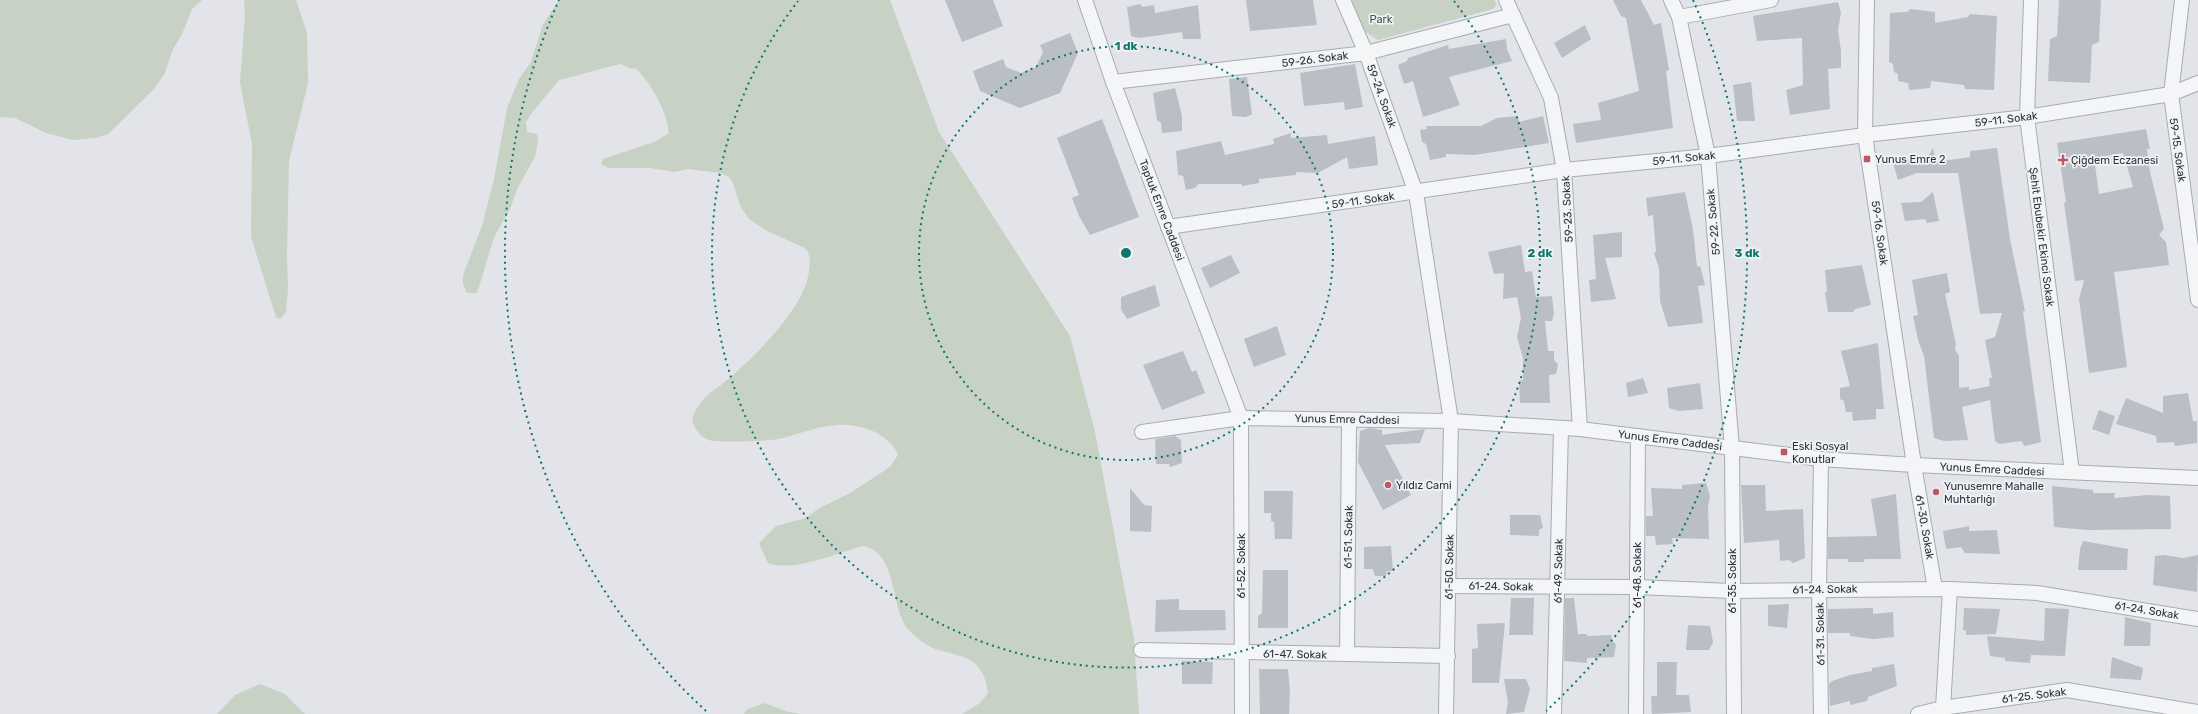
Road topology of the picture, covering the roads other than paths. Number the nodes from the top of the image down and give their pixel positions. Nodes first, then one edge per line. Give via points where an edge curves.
1 (1085, 0) edge
2 (1343, 0) edge
3 (1506, 0) edge
4 (1671, 0) edge
5 (1771, 0) edge
6 (1867, 0) edge
7 (2031, 0) edge
8 (2182, 0) edge
9 (1513, 15) junction
10 (1679, 17) junction
11 (1366, 53) junction
12 (1113, 82) junction
13 (2198, 83) edge
14 (2171, 94) junction
15 (2027, 117) junction
16 (1865, 135) junction
17 (1708, 156) junction
18 (1564, 170) junction
19 (1416, 193) junction
20 (1168, 227) junction
21 (2198, 300) edge
22 (1241, 418) junction
23 (1349, 420) junction
24 (1452, 421) junction
25 (1560, 428) junction
26 (1580, 429) junction
27 (1142, 432) dead end
28 (1638, 436) junction
29 (1732, 448) junction
30 (1821, 459) junction
31 (1914, 465) junction
32 (2072, 472) junction
33 (2198, 478) edge
34 (1449, 586) junction
35 (1558, 587) junction
36 (1636, 587) junction
37 (1819, 589) junction
38 (1935, 589) junction
39 (1950, 589) junction
40 (1732, 590) junction
41 (2198, 619) edge
42 (1142, 650) dead end
43 (1241, 653) junction
44 (1347, 654) junction
45 (1448, 656) junction
46 (1943, 708) junction
47 (2198, 712) edge
48 (1925, 713) edge
49 (1242, 714) edge
50 (1446, 714) edge
51 (1554, 714) edge
52 (1636, 714) edge
53 (1734, 714) edge
54 (1822, 714) edge

1 - 12 street, Taptuk Emre Caddesi
2 - 11 street, 59-24. Sokak
3 - 9 street, 59-23. Sokak
4 - 10 street, 59-22. Sokak
5 - 10 street
6 - 16 street, 59-16. Sokak
7 - 15 street, Şehit Ebubekir Ekinci Sokak
8 - 14 street, 59-15. Sokak
9 - 11 street, 59-26. Sokak
9 - 18 street, 59-23. Sokak via 1551,98
10 - 17 street, 59-22. Sokak
11 - 12 street, 59-26. Sokak
11 - 19 street, 59-24. Sokak
12 - 20 street, Taptuk Emre Caddesi
13 - 14 street, 59-11. Sokak
14 - 15 street, 59-11. Sokak
14 - 21 street, 59-15. Sokak
15 - 16 street, 59-11. Sokak
15 - 32 street, Şehit Ebubekir Ekinci Sokak
16 - 17 street, 59-11. Sokak
16 - 31 street, 59-16. Sokak
17 - 18 street, 59-11. Sokak
17 - 29 street, 59-22. Sokak
18 - 19 street, 59-11. Sokak
18 - 26 street, 59-23. Sokak
19 - 20 street, 59-11. Sokak
19 - 24 street
20 - 22 street, Taptuk Emre Caddesi
22 - 23 street, Yunus Emre Caddesi
22 - 27 street, Yunus Emre Caddesi
22 - 43 street, 61-52. Sokak
23 - 24 street, Yunus Emre Caddesi
23 - 44 street, 61-51. Sokak
24 - 25 street, Yunus Emre Caddesi
24 - 34 street, 61-50. Sokak
25 - 26 street, Yunus Emre Caddesi
25 - 35 street, 61-49. Sokak
26 - 28 street, Yunus Emre Caddesi
28 - 29 street, Yunus Emre Caddesi
28 - 36 street, 61-48. Sokak
29 - 30 street, Yunus Emre Caddesi
29 - 40 street, 61-35. Sokak
30 - 31 street, Yunus Emre Caddesi
30 - 37 street, 61-31. Sokak
31 - 32 street, Yunus Emre Caddesi
31 - 38 street, 61-30. Sokak
32 - 33 street, Yunus Emre Caddesi
34 - 35 street, 61-24. Sokak
34 - 45 street, 61-50. Sokak
35 - 36 street, 61-24. Sokak
35 - 51 street, 61-49. Sokak
36 - 40 street, 61-24. Sokak
36 - 52 street, 61-48. Sokak
37 - 38 street, 61-24. Sokak
37 - 40 street, 61-24. Sokak
37 - 54 street, 61-31. Sokak
38 - 39 street, 61-24. Sokak
39 - 41 street, 61-24. Sokak via 2037,593
39 - 46 street
40 - 53 street, 61-35. Sokak
42 - 43 street, 61-47. Sokak
43 - 44 street, 61-47. Sokak
43 - 49 street, 61-52. Sokak
44 - 45 street, 61-47. Sokak
45 - 50 street, 61-50. Sokak
46 - 47 street, 61-25. Sokak via 2068,690
46 - 48 street, 61-25. Sokak

